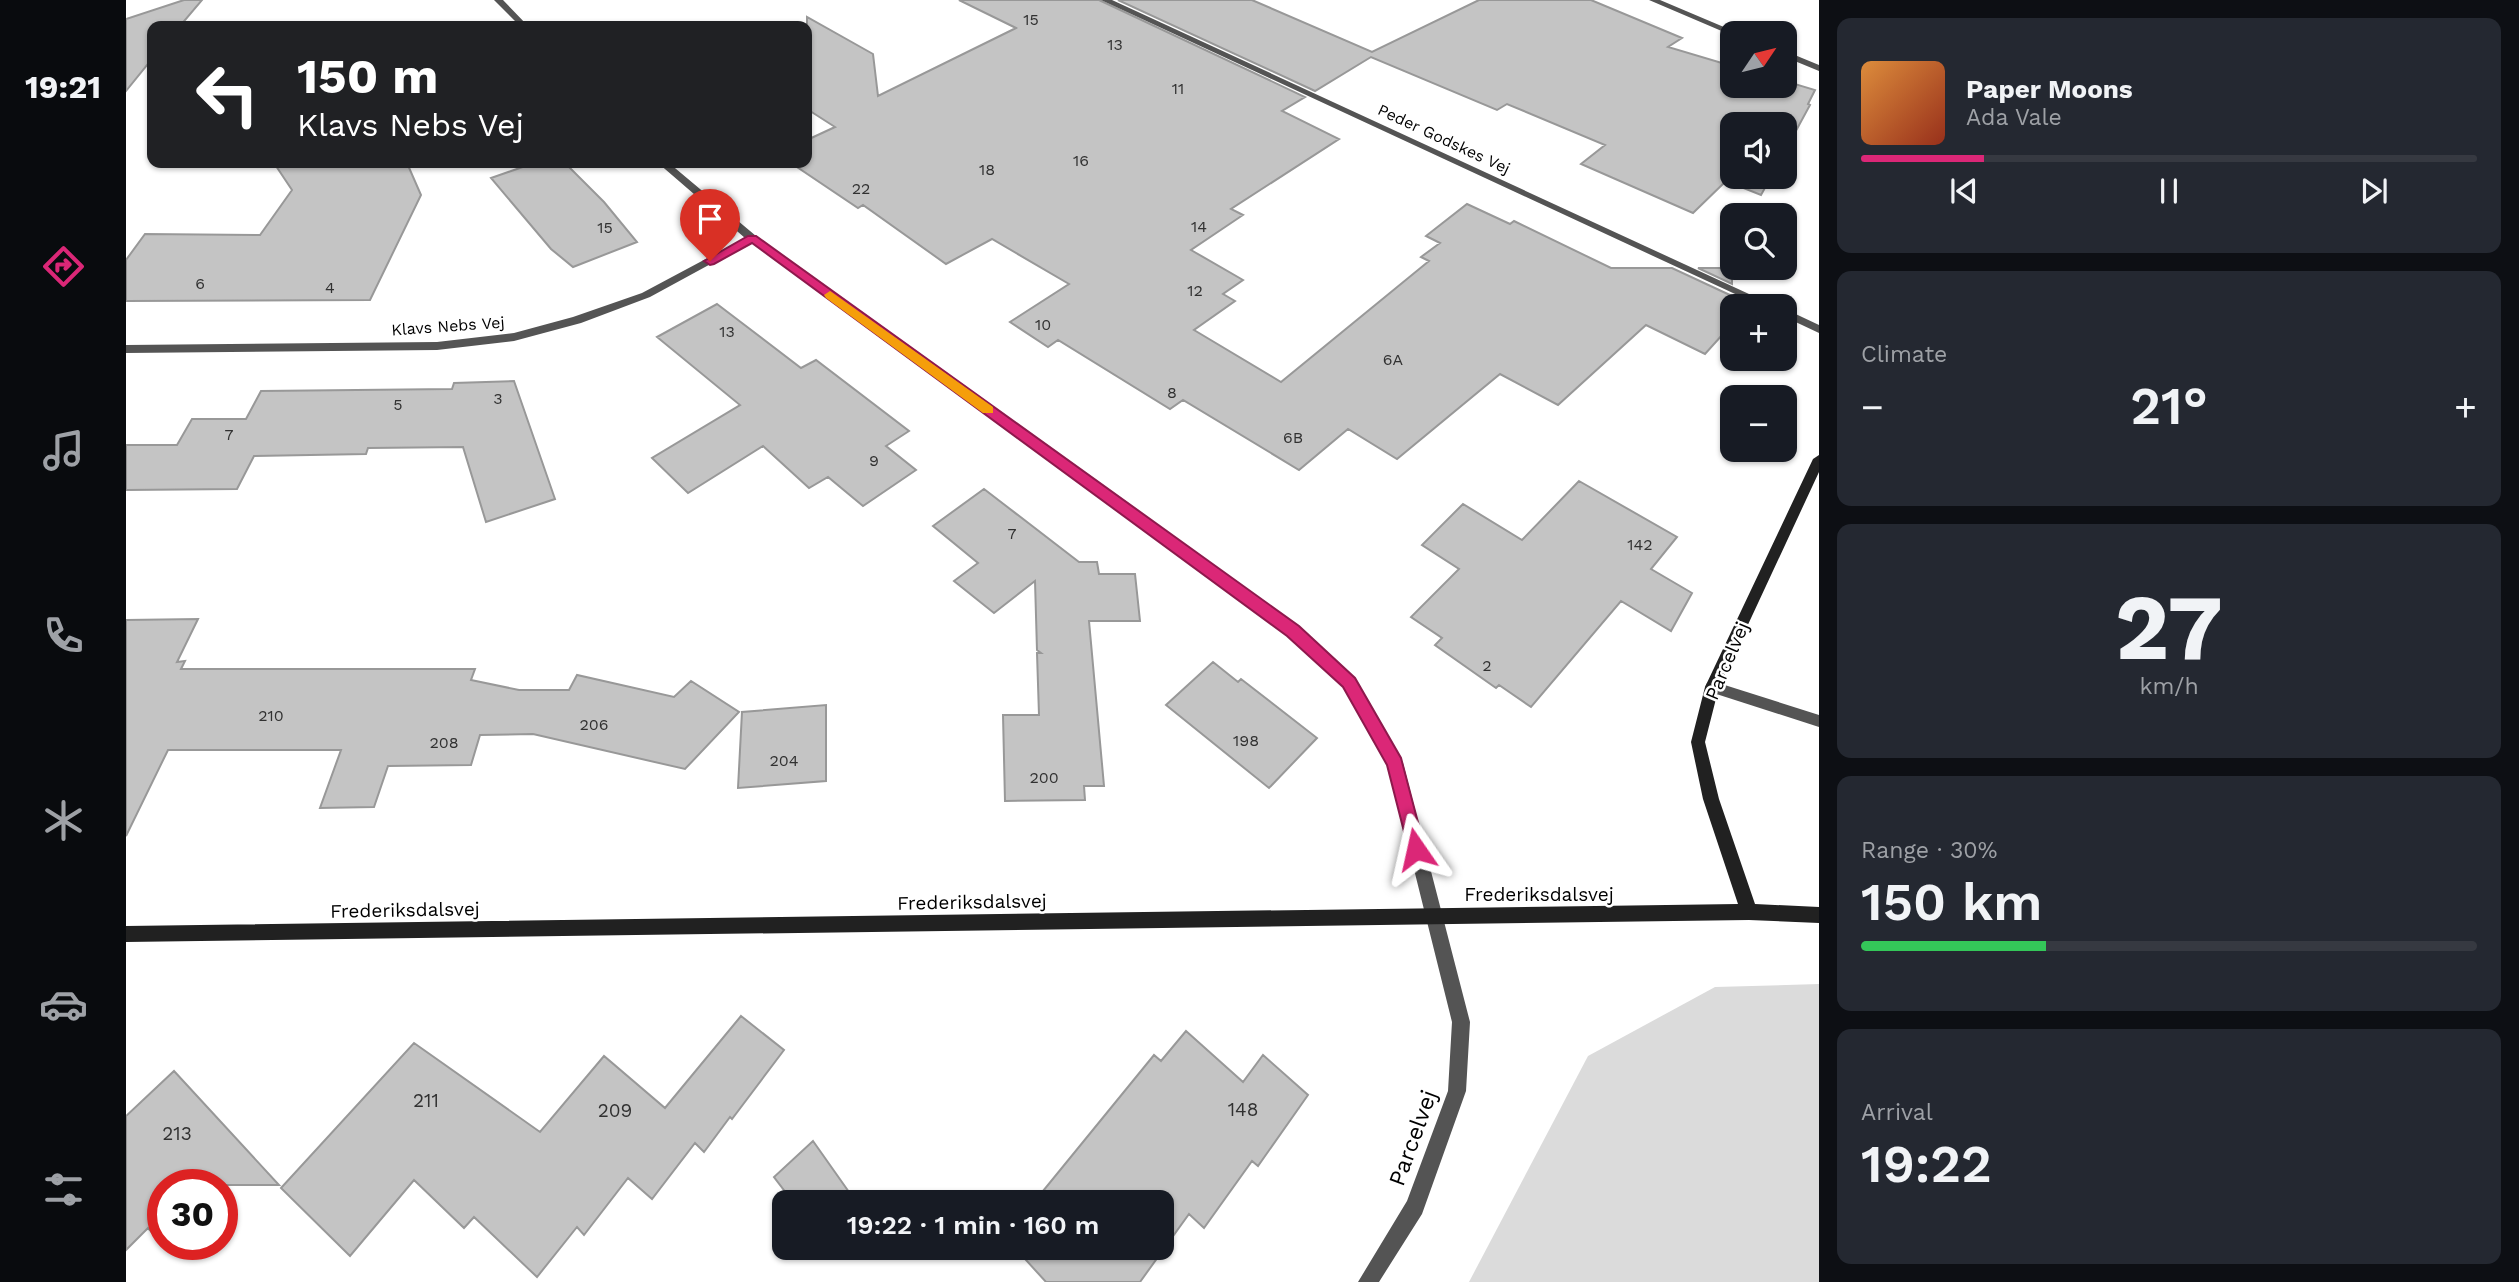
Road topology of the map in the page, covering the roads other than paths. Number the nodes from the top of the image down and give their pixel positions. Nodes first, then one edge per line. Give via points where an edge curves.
1 (498, 0) edge
2 (1105, 0) edge
3 (1653, 0) edge
4 (519, 21) edge
5 (1720, 27) edge
6 (1797, 59) edge
7 (1819, 68) edge
8 (669, 168) edge
9 (752, 238) junction
10 (1744, 294) edge
11 (1797, 319) edge
12 (1819, 329) edge
13 (126, 349) edge
14 (1819, 459) edge
15 (1713, 687) junction
16 (1819, 721) edge
17 (1749, 912) junction
18 (1819, 915) edge
19 (1434, 916) junction
20 (126, 934) edge
21 (1368, 1282) edge

1 - 4 street
2 - 10 street, Peder Godskes Vej
3 - 5 street
6 - 7 street
8 - 9 street, Parcelvej
9 - 13 street, Klavs Nebs Vej via 646,295 514,337 437,346
9 - 19 street, Parcelvej via 1293,631 1349,682 1395,763
11 - 12 street
14 - 15 street, Parcelvej
15 - 16 street
15 - 17 street, Parcelvej via 1698,742 1711,799
17 - 18 street, Frederiksdalsvej
17 - 19 street, Frederiksdalsvej
19 - 20 street, Frederiksdalsvej
19 - 21 street, Parcelvej via 1461,1022 1457,1091 1415,1206

